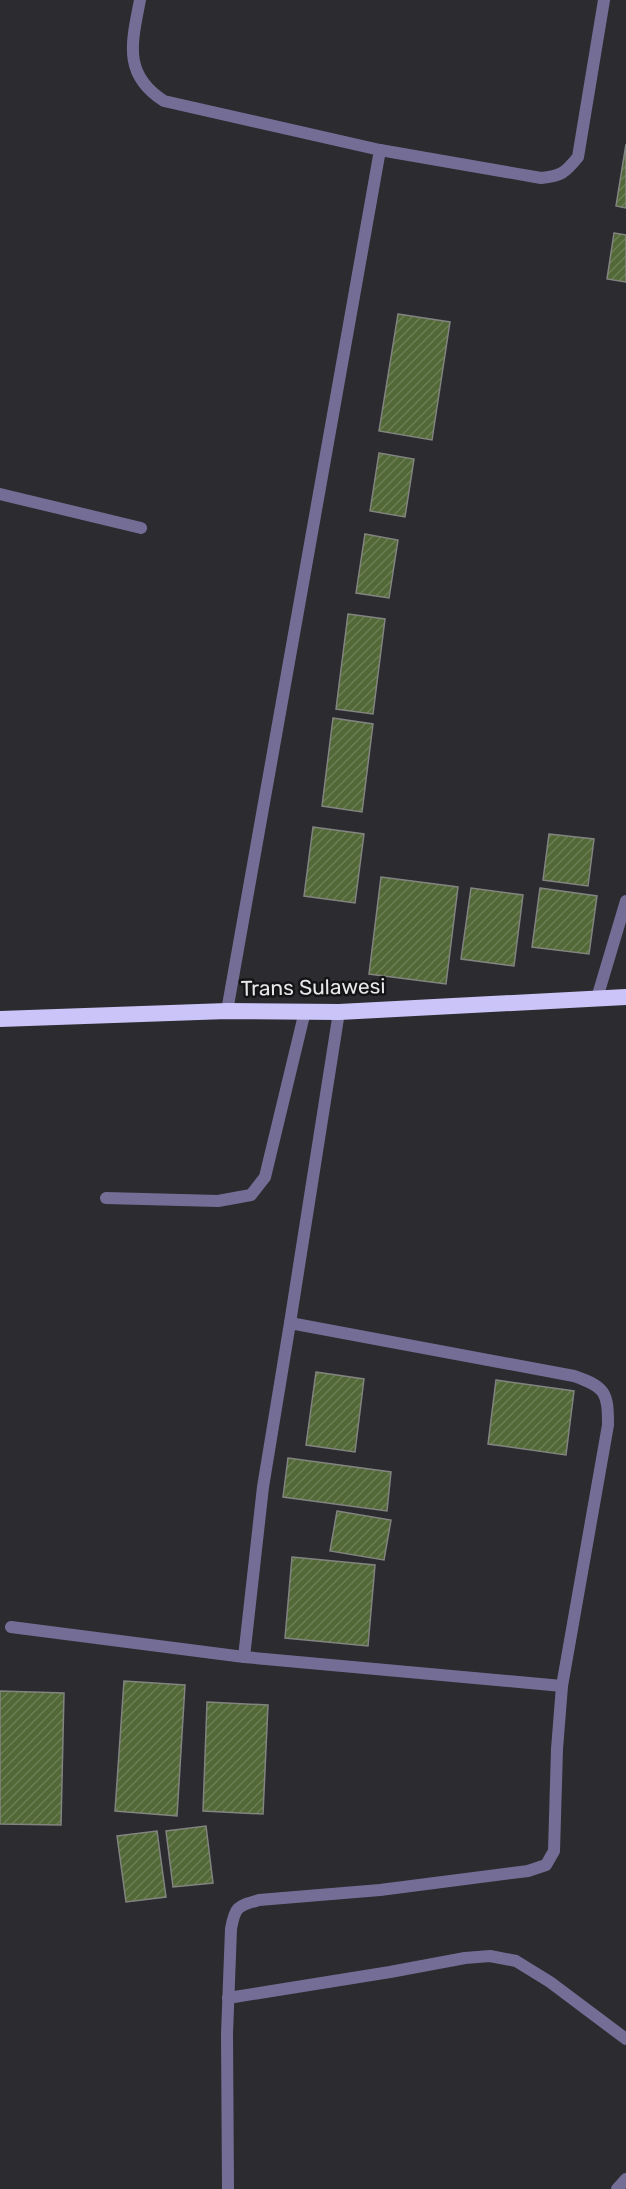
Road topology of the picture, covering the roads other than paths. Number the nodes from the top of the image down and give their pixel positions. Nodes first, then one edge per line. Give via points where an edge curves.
1 (140, 0) edge
2 (604, 0) edge
3 (380, 150) junction
4 (0, 494) edge
5 (141, 528) dead end
6 (626, 901) edge
7 (626, 997) edge
8 (597, 998) junction
9 (227, 1011) junction
10 (305, 1011) junction
11 (339, 1012) junction
12 (0, 1018) edge
13 (106, 1198) dead end
14 (290, 1323) junction
15 (11, 1627) dead end
16 (244, 1657) junction
17 (562, 1686) junction
18 (228, 1998) junction
19 (626, 2039) edge
20 (626, 2179) edge
21 (228, 2189) edge
22 (617, 2189) edge

1 - 3 street via 132,42 134,62 141,82 151,93 164,100
2 - 3 street via 578,157 558,176 541,178
3 - 9 street
4 - 5 street
6 - 8 street
7 - 8 highway, Trans Sulawesi
8 - 11 highway, Trans Sulawesi
9 - 10 highway, Trans Sulawesi
9 - 12 highway, Trans Sulawesi
10 - 11 highway, Trans Sulawesi
10 - 13 street via 265,1177 251,1194 218,1201
11 - 14 street
14 - 16 street via 263,1487
14 - 17 street via 574,1376 604,1392 608,1425
15 - 16 street
16 - 17 street
17 - 18 street via 554,1851 546,1865 528,1871 240,1905 231,1929
18 - 19 street via 490,1956 516,1960
18 - 21 street
20 - 22 street

